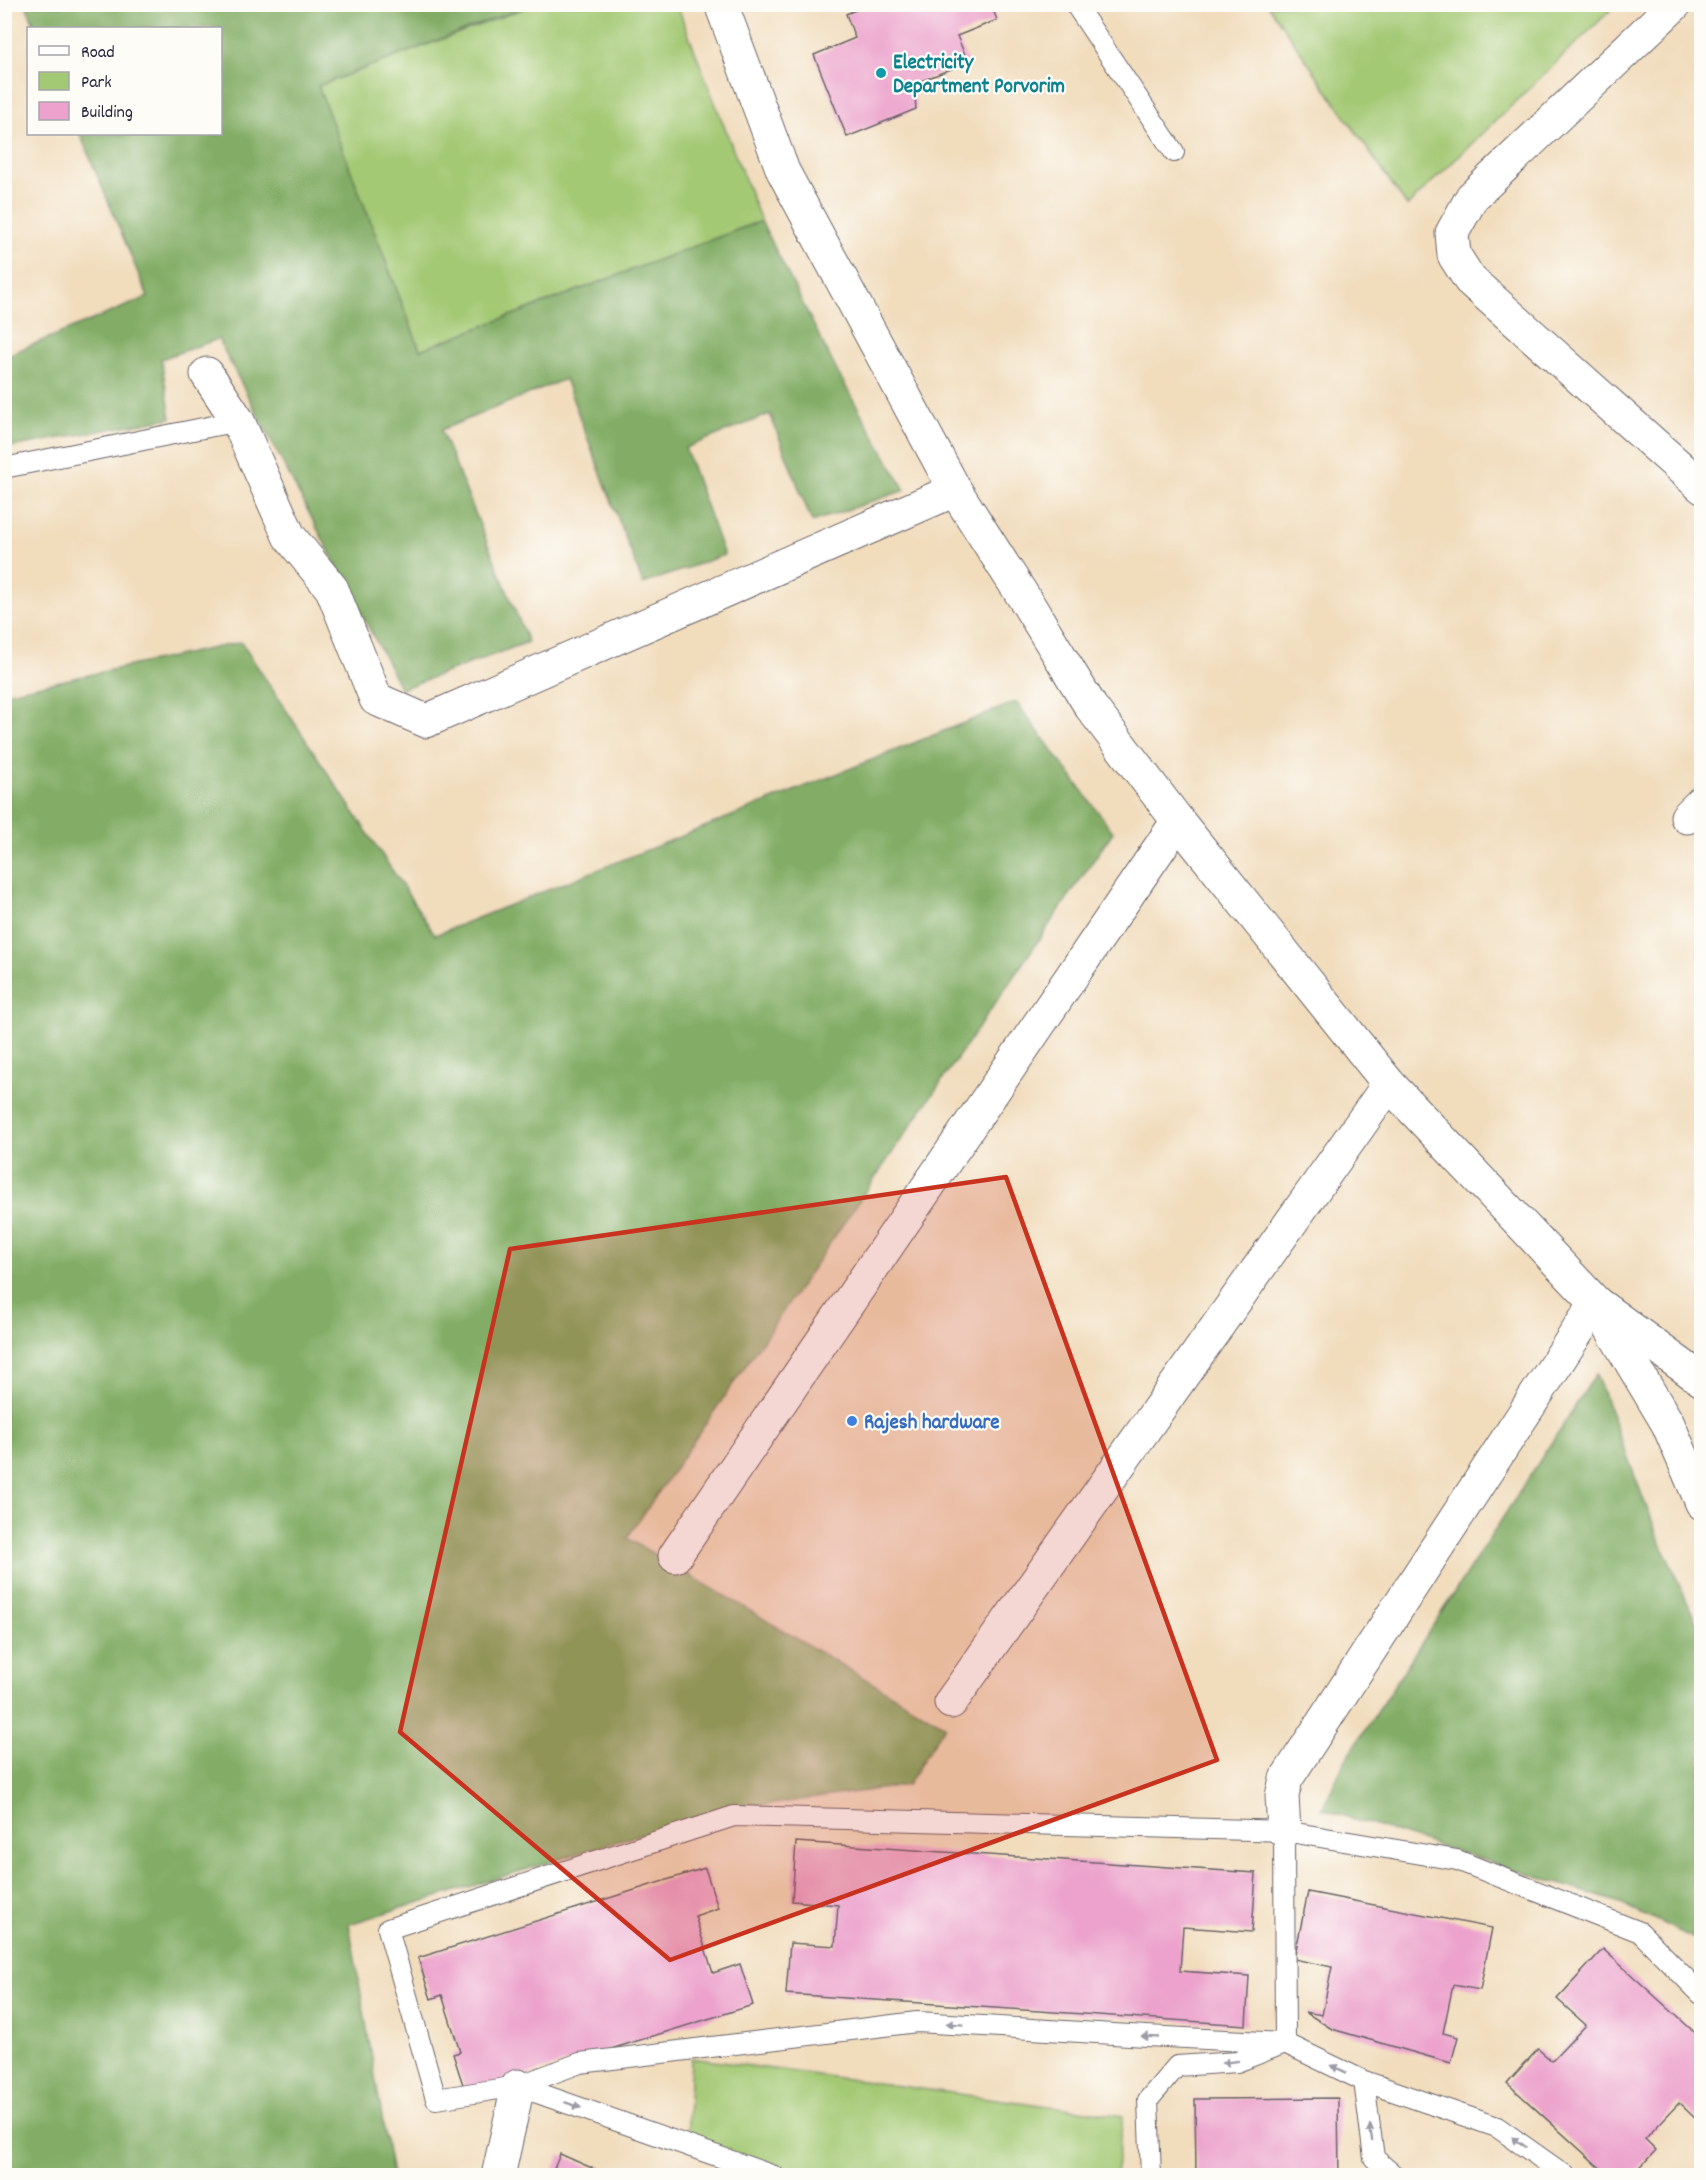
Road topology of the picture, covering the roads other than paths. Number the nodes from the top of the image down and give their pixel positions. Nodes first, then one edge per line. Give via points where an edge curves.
1 (721, 4) edge
2 (1075, 4) edge
3 (1675, 4) edge
4 (1174, 152) dead end
5 (207, 374) dead end
6 (238, 421) junction
7 (4, 468) edge
8 (1701, 487) edge
9 (955, 490) junction
10 (1178, 821) junction
11 (1389, 1084) junction
12 (1596, 1303) junction
13 (1701, 1380) edge
14 (1701, 1503) edge
15 (675, 1556) dead end
16 (951, 1702) dead end
17 (1284, 1831) junction
18 (1701, 1995) edge
19 (1285, 2043) junction
20 (1364, 2081) junction
21 (518, 2086) junction
22 (498, 2175) edge
23 (774, 2175) edge
24 (1151, 2175) edge
25 (1395, 2175) edge
26 (1566, 2175) edge

1 - 9 street via 783,171
2 - 4 lane
3 - 8 street via 1472,197 1452,232 1454,255 1470,280
5 - 6 street
6 - 7 lane
6 - 9 street via 289,536 332,589 376,699 426,721
9 - 10 street via 1091,707
10 - 11 street
10 - 15 street
11 - 12 street
11 - 16 street
12 - 13 street
12 - 14 street via 1668,1424
12 - 17 street via 1286,1779 1282,1796
17 - 18 lane via 1457,1860 1479,1868 1640,1932
17 - 19 lane
17 - 21 lane via 734,1816 388,1929 436,2099
20 -> 19 lane
19 -> 21 lane via 917,2022 580,2063
19 -> 24 lane via 1237,2062 1177,2066 1148,2100
25 -> 20 lane via 1374,2158
26 -> 20 lane via 1497,2127
21 - 22 street
21 -> 23 lane

